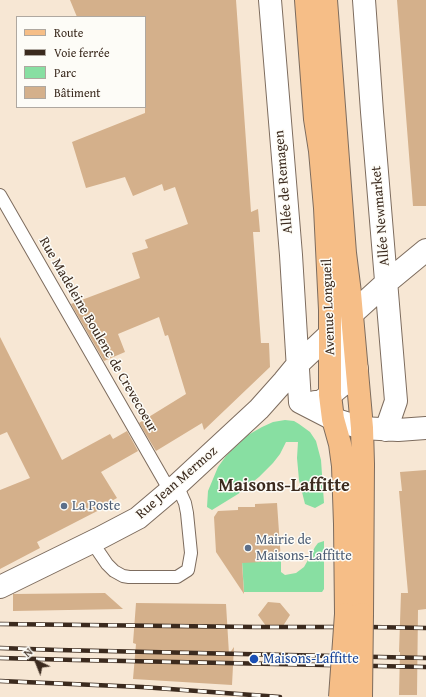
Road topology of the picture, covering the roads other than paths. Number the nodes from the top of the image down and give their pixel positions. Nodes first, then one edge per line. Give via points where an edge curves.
1 (270, 0) edge
2 (306, 0) edge
3 (326, 0) edge
4 (364, 0) edge
5 (0, 195) edge
6 (426, 250) edge
7 (386, 283) junction
8 (352, 313) junction
9 (331, 333) junction
10 (298, 364) junction
11 (355, 380) junction
12 (330, 395) junction
13 (300, 402) junction
14 (259, 409) junction
15 (333, 419) junction
16 (362, 428) junction
17 (426, 428) edge
18 (386, 430) junction
19 (174, 488) junction
20 (92, 542) junction
21 (0, 587) edge
22 (354, 614) junction
23 (340, 697) edge
24 (362, 697) edge

1 - 10 street, Allée de Remagen
2 - 9 main road, Avenue Longueil via 325,208
3 - 8 main road, Avenue Longueil
4 - 7 street, Allée Newmarket
5 - 19 lane, Rue Madeleine Boulenc de Crevecoeur
6 - 7 street, Rue Jean Mermoz
7 - 8 street, Rue Jean Mermoz
7 - 18 street, Allée Newmarket via 396,401
8 - 9 street, Rue Jean Mermoz
8 - 11 main road, Avenue Longueil
9 - 10 street, Rue Jean Mermoz
9 - 11 street via 339,337 342,370
9 - 12 main road, Avenue Longueil
10 - 13 street, Allée de Remagen
10 - 14 street, Rue Jean Mermoz
11 - 12 street, Rue Jean Mermoz
11 - 16 main road, Avenue Longueil
12 - 13 street, Rue Jean Mermoz via 320,402
12 - 15 main road, Avenue Longueil
13 - 14 street, Rue Jean Mermoz
13 - 15 street
14 - 19 street, Rue Jean Mermoz
15 - 16 street
15 - 22 main road, Avenue Longueil via 343,466 345,524
16 - 18 street
16 - 22 main road, Avenue Longueil via 363,470
17 - 18 street
19 - 20 street, Rue Jean Mermoz via 138,518
19 - 20 lane, Rue Madeleine Boulenc de Crevecoeur via 185,502 187,513 191,554 188,570 177,577 123,576 107,564
20 - 21 street, Rue Jean Mermoz
22 - 23 main road, bridge
22 - 24 main road, bridge

